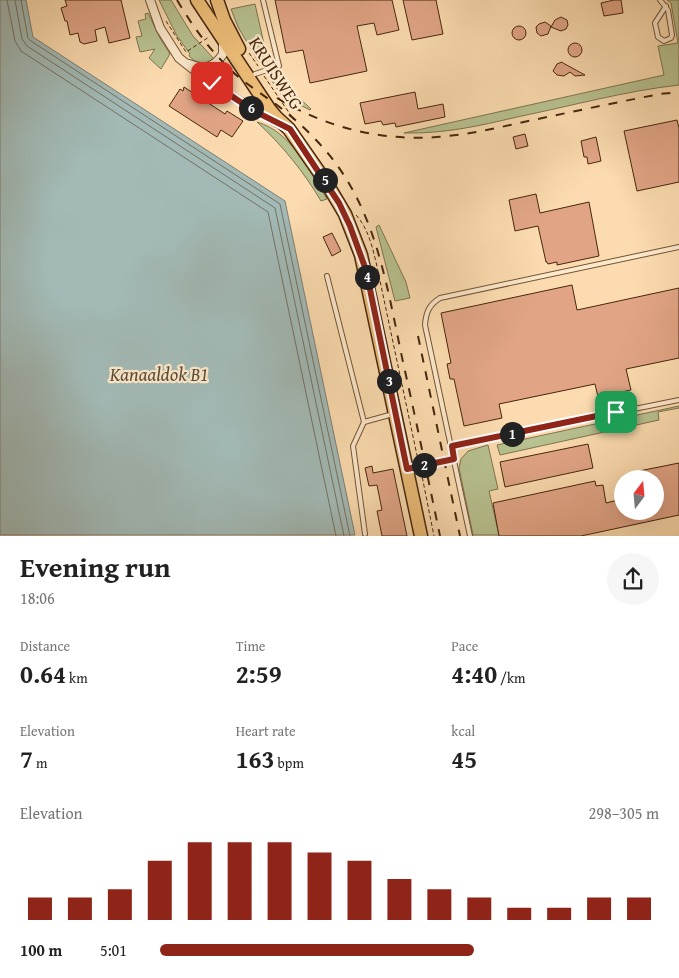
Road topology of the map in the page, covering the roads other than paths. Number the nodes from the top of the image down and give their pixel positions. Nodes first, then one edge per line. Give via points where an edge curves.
1 (150, 0) edge
2 (197, 0) edge
3 (217, 0) edge
4 (263, 0) edge
5 (660, 0) edge
6 (666, 6) junction
7 (220, 34) junction
8 (180, 58) junction
9 (256, 74) junction
10 (290, 129) junction
11 (679, 247) edge
12 (327, 276) dead end
13 (679, 400) edge
14 (395, 413) junction
15 (364, 422) junction
16 (452, 446) junction
17 (454, 459) junction
18 (407, 469) junction
19 (365, 534) edge
20 (421, 536) edge
21 (470, 536) edge

1 - 8 street via 160,28
2 - 7 main road, KRUISWEG
3 - 9 main road, KRUISWEG via 230,32
4 - 9 lane via 279,66
5 - 6 lane
6 - 6 lane via 672,35 664,41 658,37 655,23
7 - 8 street via 223,54 212,66 197,67
7 - 10 main road, KRUISWEG via 276,118
8 - 10 street via 198,74 254,111
9 - 10 main road, KRUISWEG
10 - 14 main road via 339,203 361,254
11 - 16 lane via 433,302 425,324
12 - 15 lane
13 - 16 lane
14 - 15 lane
14 - 18 main road
15 - 19 lane via 353,446
16 - 17 lane
17 - 18 lane
17 - 21 lane
18 - 20 main road

